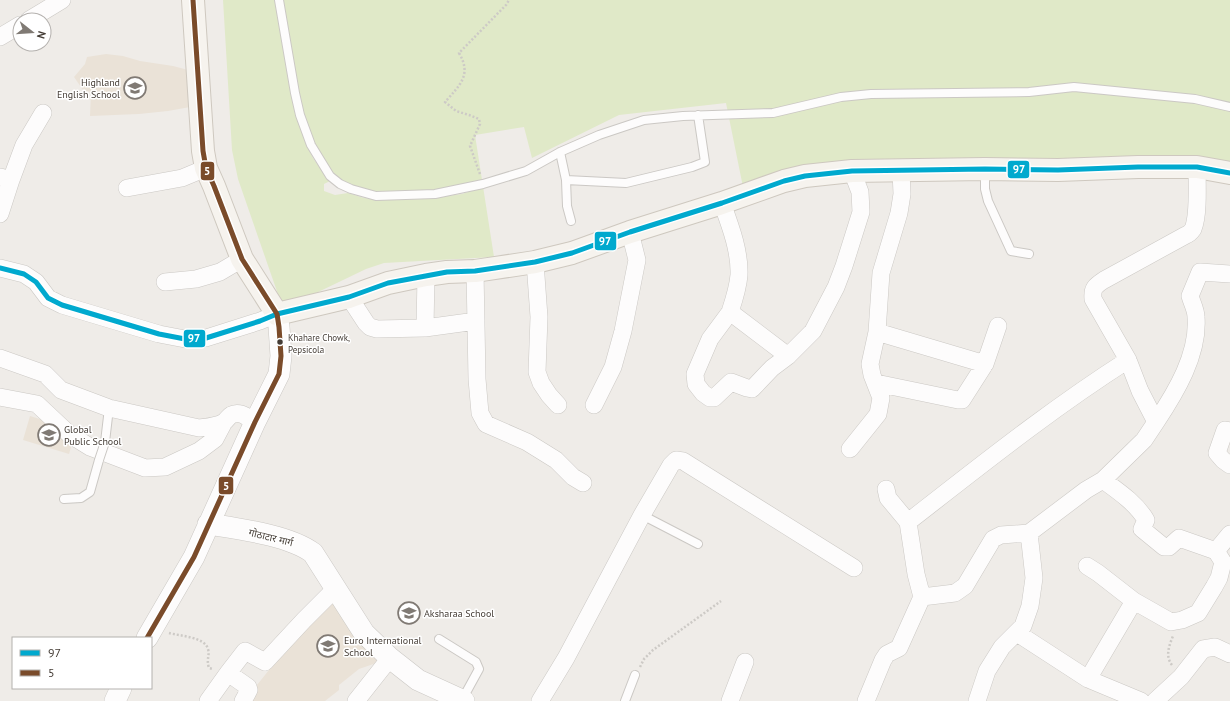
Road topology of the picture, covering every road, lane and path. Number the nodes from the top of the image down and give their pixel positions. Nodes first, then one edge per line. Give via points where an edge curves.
1 (62, 0) edge
2 (193, 0) edge
3 (279, 0) edge
4 (509, 0) edge
5 (42, 12) edge
6 (12, 30) edge
7 (0, 37) edge
8 (1230, 107) edge
9 (43, 113) dead end
10 (698, 115) junction
11 (560, 152) junction
12 (1197, 167) junction
13 (206, 168) junction
14 (985, 169) junction
15 (852, 171) junction
16 (901, 171) junction
17 (1230, 173) edge
18 (5, 178) edge
19 (566, 180) junction
20 (483, 184) junction
21 (127, 188) dead end
22 (722, 203) junction
23 (0, 214) edge
24 (571, 221) dead end
25 (630, 232) junction
26 (1029, 254) dead end
27 (242, 259) junction
28 (535, 262) junction
29 (0, 268) edge
30 (475, 271) junction
31 (1230, 274) edge
32 (426, 275) junction
33 (165, 282) dead end
34 (349, 297) junction
35 (730, 312) junction
36 (277, 314) junction
37 (476, 321) junction
38 (998, 326) dead end
39 (425, 328) junction
40 (877, 332) junction
41 (788, 356) junction
42 (0, 358) edge
43 (1128, 360) junction
44 (985, 364) junction
45 (876, 383) junction
46 (0, 397) edge
47 (558, 405) dead end
48 (594, 405) dead end
49 (109, 408) junction
50 (224, 422) junction
51 (255, 422) junction
52 (1156, 422) junction
53 (1230, 431) edge
54 (850, 449) dead end
55 (1230, 465) edge
56 (1103, 480) junction
57 (583, 483) dead end
58 (886, 489) dead end
59 (64, 499) dead end
60 (642, 515) junction
61 (908, 522) junction
62 (208, 524) junction
63 (1029, 532) junction
64 (1230, 534) edge
65 (698, 544) dead end
66 (1216, 551) junction
67 (1087, 566) dead end
68 (854, 568) dead end
69 (1224, 582) edge
70 (335, 589) junction
71 (922, 597) junction
72 (721, 600) dead end
73 (1134, 601) junction
74 (1182, 620) junction
75 (151, 630) edge
76 (1017, 633) junction
77 (439, 640) dead end
78 (1230, 654) edge
79 (390, 658) junction
80 (745, 662) dead end
81 (228, 672) junction
82 (635, 675) joint
83 (1181, 677) junction
84 (1088, 679) junction
85 (121, 689) edge
86 (463, 700) edge
87 (115, 701) edge
88 (208, 701) edge
89 (243, 701) edge
90 (356, 701) edge
91 (540, 701) edge
92 (626, 701) edge
93 (730, 701) edge
94 (866, 701) edge
95 (977, 701) edge
96 (1141, 701) edge
97 (1155, 701) edge

1 - 5 street
2 - 13 main road
3 - 20 lane via 300,115 311,145 330,176 351,189 376,196 435,194
4 - 20 path via 459,53 465,62 464,75 459,86 445,102 456,111 478,119 480,124 470,146
6 - 7 street
8 - 10 lane via 1195,99 1074,88 1029,92 871,94 841,97 773,113
9 - 18 street
10 - 11 lane via 644,120 599,135
10 - 19 lane via 705,162 626,183
11 - 19 lane
11 - 20 lane via 526,171
12 - 14 main road
12 - 17 main road
12 - 43 street via 1198,189 1192,231 1104,280 1092,292 1093,299
13 - 21 street via 182,178
13 - 27 main road
14 - 16 main road
14 - 26 lane via 988,201 1011,251
15 - 16 main road
15 - 22 main road via 784,181
15 - 41 street via 860,192 861,212 844,266 813,331
16 - 40 street via 902,194 899,213 881,273
18 - 23 street
19 - 24 lane
22 - 25 main road
22 - 35 street via 734,238 739,275
25 - 28 main road via 572,253
25 - 48 street via 637,260 623,331 613,368
27 - 33 street via 220,272 196,279
27 - 36 main road
28 - 30 main road
28 - 47 street via 539,317 537,372 540,384
29 - 36 street via 24,274 36,282 48,298 62,305 185,339 206,338
30 - 32 main road
30 - 37 street
31 - 52 street via 1200,272 1190,296 1196,316 1195,337 1187,366
32 - 34 main road via 388,283
32 - 39 street
34 - 36 main road
34 - 39 street via 370,327
35 - 41 street
35 - 41 street via 710,339 695,374 696,384 705,395 714,398 731,382 752,389
36 - 51 street via 282,356 279,374
37 - 39 street
37 - 57 street via 480,413 486,424 527,442 556,460
38 - 44 street
40 - 44 street
40 - 45 street via 870,364
42 - 49 street via 44,374 61,390
43 - 52 street
43 - 61 street via 1065,402
44 - 45 street via 962,400
45 - 54 street via 881,398 878,414
46 - 50 street via 38,404 69,434 90,447 145,468 165,467 199,451 215,439
49 - 50 street via 199,428
49 - 59 lane, bridge via 104,442 90,492 81,498
50 - 51 street via 231,415 238,413
51 - 62 street
52 - 56 street via 1144,440
53 - 55 street via 1225,430 1217,454
56 - 63 street
56 - 66 street via 1143,515 1146,520 1142,529 1164,547 1169,547 1179,538
58 - 61 street via 888,498
60 - 65 lane
60 - 68 street via 671,464 676,460 683,461
60 - 91 street via 566,658
61 - 71 street
62 - 70 street, गोठाटार मार्ग via 292,541 305,547 313,553
62 - 75 street via 194,557
63 - 71 street via 1001,535 993,539 965,586 955,594
63 - 76 street via 1034,578 1030,606 1023,626
64 - 66 street
66 - 69 street via 1223,562
67 - 73 street
69 - 74 street via 1214,587 1198,613
70 - 79 street, गोठाटार मार्ग via 364,633
70 - 81 street via 265,662 245,651
71 - 94 street via 899,648 887,654
72 - 82 path via 653,650 644,659
73 - 74 street via 1172,622
73 - 84 street
74 - 83 path via 1168,651 1170,662
75 - 81 path via 192,637 206,644 209,650 209,668
76 - 84 street
76 - 95 street via 1002,647 987,672
77 - 86 lane via 476,662 478,666 479,669
78 - 83 street via 1215,647 1202,649
79 - 86 street, गोठाटार मार्ग via 418,680
79 - 90 street
80 - 93 street
81 - 88 street
81 - 89 street via 248,687
82 - 92 lane
83 - 97 street
84 - 96 street
85 - 87 street

